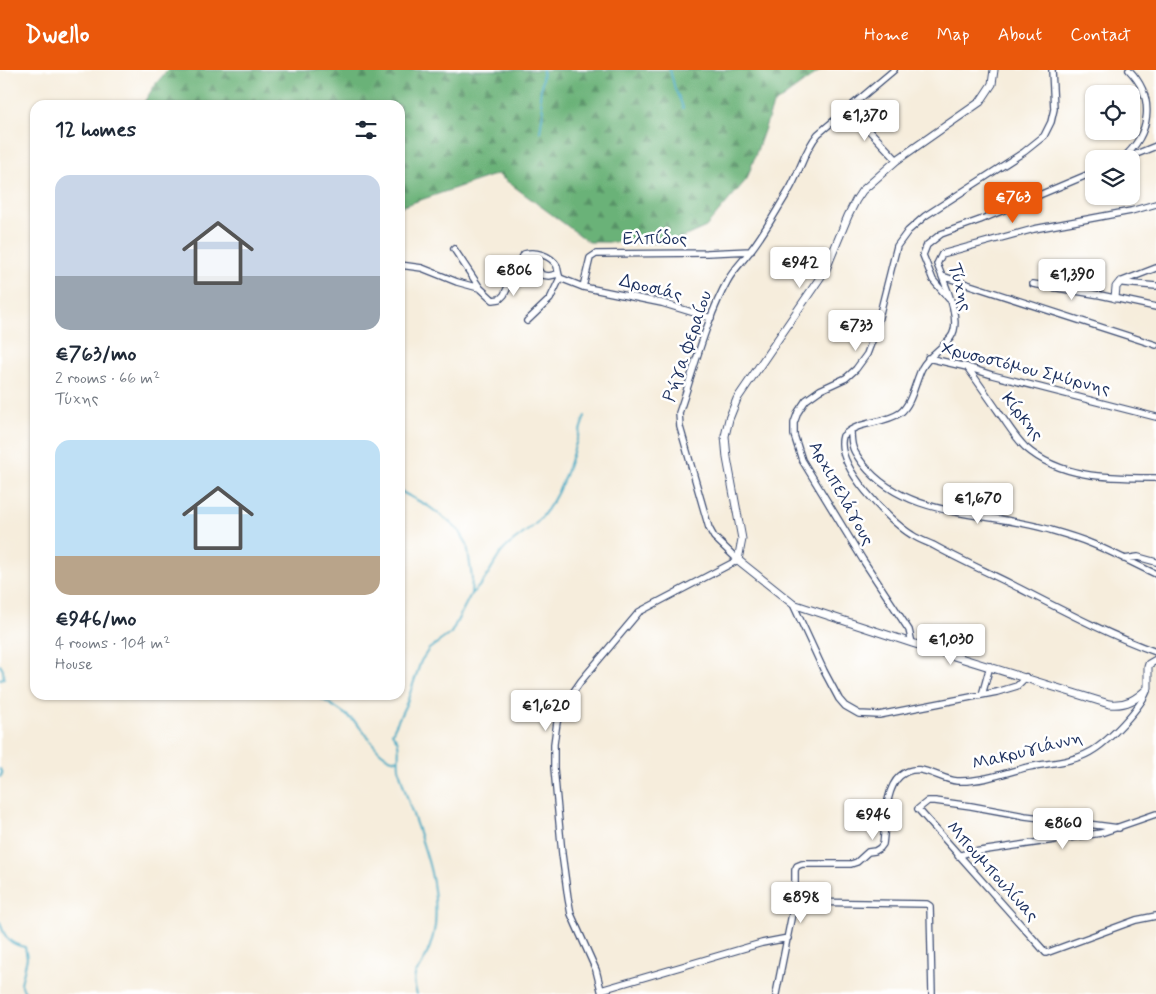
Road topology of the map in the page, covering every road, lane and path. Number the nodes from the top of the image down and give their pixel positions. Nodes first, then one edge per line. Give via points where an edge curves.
1 (894, 70) edge
2 (994, 70) edge
3 (1052, 70) edge
4 (1129, 70) edge
5 (849, 109) junction
6 (1156, 146) edge
7 (1130, 150) edge
8 (1140, 152) edge
9 (897, 160) junction
10 (1085, 176) edge
11 (1156, 204) edge
12 (454, 249) dead end
13 (751, 251) junction
14 (533, 254) junction
15 (405, 266) edge
16 (1156, 268) edge
17 (559, 276) junction
18 (942, 276) junction
19 (1120, 282) junction
20 (1033, 284) dead end
21 (1156, 286) edge
22 (583, 287) junction
23 (480, 288) junction
24 (1115, 298) junction
25 (951, 300) junction
26 (1156, 307) edge
27 (711, 318) junction
28 (527, 321) dead end
29 (1156, 345) edge
30 (928, 358) junction
31 (967, 366) junction
32 (1156, 417) edge
33 (851, 430) junction
34 (1156, 478) edge
35 (1123, 559) junction
36 (738, 560) junction
37 (1156, 562) edge
38 (1156, 574) edge
39 (793, 604) junction
40 (912, 643) junction
41 (1156, 652) edge
42 (1156, 660) edge
43 (990, 666) junction
44 (1026, 677) junction
45 (1148, 688) junction
46 (982, 695) junction
47 (1156, 814) edge
48 (1119, 828) junction
49 (958, 856) junction
50 (795, 904) junction
51 (1156, 916) edge
52 (788, 938) junction
53 (602, 992) edge
54 (776, 994) edge
55 (932, 994) edge

1 - 5 street, Ρήγα Φεραίου
2 - 9 street via 992,84 980,102
3 - 40 street, Αρχιπελάγους via 1054,109 1044,136 925,216 908,231 897,246 867,354 846,378 806,400 794,423 794,435 802,460 909,630
4 - 7 street via 1144,90 1149,117 1144,132
5 - 9 street
5 - 13 street, Ρήγα Φεραίου via 810,144 792,186
6 - 8 street
9 - 36 street via 871,181 856,200 826,269 745,384 731,412 726,442 742,539
10 - 25 street via 941,234 927,245 923,255 930,274 938,288
11 - 18 street, Τύχης via 1034,229 946,252 938,264
12 - 23 street
13 - 22 street, Ελπίδος via 596,254 590,258
13 - 27 street, Ρήγα Φεραίου via 729,278
14 - 17 street via 549,257
14 - 17 street, Δροσιάς via 534,264 542,275
14 - 23 street via 524,254 500,299 493,300
15 - 23 street via 422,268
16 - 19 street
17 - 22 street, Δροσιάς
17 - 28 street via 550,299
18 - 25 street, Τύχης
18 - 29 street
19 - 21 street
19 - 24 street
20 - 24 street
22 - 27 street, Δροσιάς
24 - 26 street
25 - 30 street, Τύχης via 955,327 951,337
27 - 36 street, Ρήγα Φεραίου via 679,418 709,528
30 - 31 street, Χρυσοστόμου Σμύρνης
30 - 33 street, Χρυσοστόμου Σμύρνης via 905,409
31 - 32 street, Χρυσοστόμου Σμύρνης
31 - 34 street, Κίρκης via 1013,433 1043,459 1078,474
33 - 35 street via 852,448 870,473 907,498 939,508 1024,522 1089,542
33 - 41 street via 842,438 846,461 886,515 912,536
35 - 37 street via 1138,557
35 - 38 street
36 - 39 street, Ρήγα Φεραίου
36 - 53 street via 639,612 581,681 557,722 554,768 568,898
39 - 40 street, Ρήγα Φεραίου
39 - 46 street via 839,699 859,714 879,715
40 - 43 street, Ρήγα Φεραίου
42 - 45 street via 1148,667
43 - 44 street, Ρήγα Φεραίου
43 - 46 street
44 - 45 street, Ρήγα Φεραίου via 1115,705 1131,701
44 - 46 street via 1017,686
45 - 50 street, Μακρυγιάννη via 1141,704 1105,740 1077,757 959,781 916,769 899,776 888,795 880,848 851,864 797,866 794,870
47 - 48 street
48 - 49 street
48 - 49 street, Μπουμπουλίνας via 928,802 918,809
49 - 51 street, Μπουμπουλίνας via 1046,953 1136,920
50 - 52 street
50 - 55 street via 927,904 930,906
52 - 53 street
52 - 54 street

